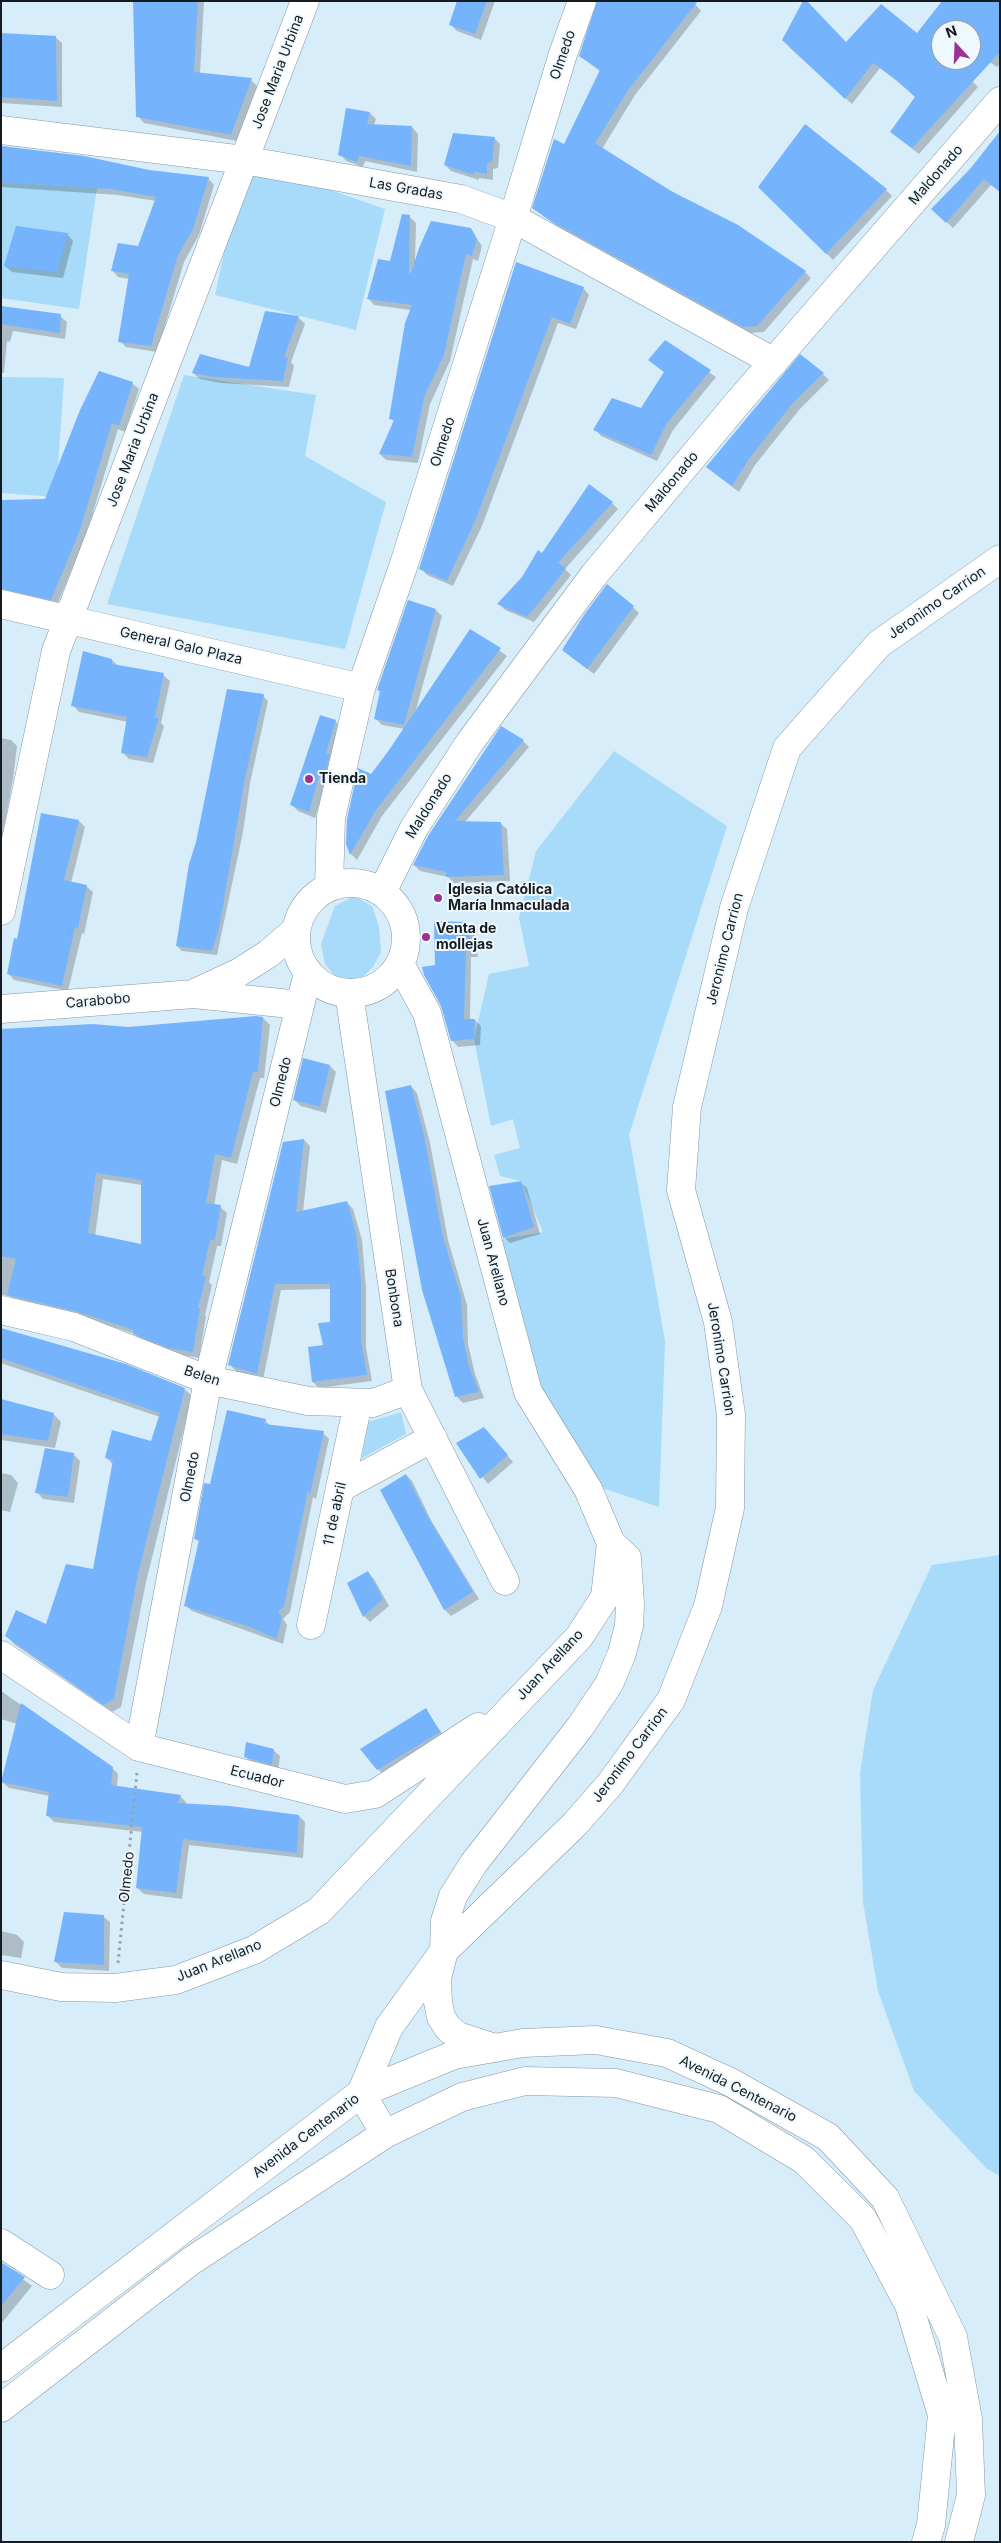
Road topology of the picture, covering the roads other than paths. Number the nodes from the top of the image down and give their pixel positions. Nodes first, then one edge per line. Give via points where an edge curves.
1 (305, 1) edge
2 (582, 1) edge
3 (1000, 101) edge
4 (1, 130) edge
5 (244, 160) junction
6 (514, 218) junction
7 (774, 362) junction
8 (1000, 559) edge
9 (1, 604) edge
10 (67, 620) junction
11 (361, 688) junction
12 (329, 887) junction
13 (382, 892) junction
14 (1, 911) edge
15 (296, 930) junction
16 (400, 964) junction
17 (308, 973) junction
18 (349, 993) junction
19 (194, 994) junction
20 (300, 1005) junction
21 (1, 1009) edge
22 (1, 1310) edge
23 (208, 1380) junction
24 (408, 1390) junction
25 (358, 1403) junction
26 (433, 1438) junction
27 (340, 1488) junction
28 (612, 1543) junction
29 (505, 1581) dead end
30 (311, 1625) dead end
31 (1, 1655) edge
32 (514, 1703) junction
33 (139, 1748) junction
34 (444, 1951) junction
35 (1, 1976) edge
36 (495, 2048) junction
37 (361, 2093) junction
38 (384, 2134) junction
39 (1, 2243) edge
40 (50, 2275) dead end
41 (1, 2368) edge
42 (1, 2408) edge
43 (926, 2542) edge
44 (959, 2542) edge

1 - 5 street, Jose Maria Urbina
2 - 6 street, Olmedo
3 - 7 street, Maldonado
4 - 5 street, Las Gradas
5 - 6 street, Las Gradas via 461,199
5 - 10 street, Jose Maria Urbina
6 - 7 street, Las Gradas
6 - 11 street, Olmedo via 404,564
7 - 13 street, Maldonado via 594,575 526,665 470,742 414,828
8 - 34 street, Jeronimo Carrion via 879,644 787,748 734,908 687,1106 681,1190 718,1322 731,1415 730,1508 708,1606 671,1700 610,1784 575,1824
9 - 10 street, General Galo Plaza
10 - 11 street, General Galo Plaza
10 - 14 street, Jose Maria Urbina via 56,651
11 - 12 street, Olmedo via 331,817
12 - 13 street via 356,883
12 - 15 street via 314,897 302,912
13 - 16 street via 394,902 406,932 406,948
15 - 17 street via 300,960
15 - 19 street, Carabobo via 268,954 238,973
16 - 18 street via 379,986
16 - 28 street, Juan Arellano via 428,1013 528,1392 588,1489
17 - 18 street via 326,988
17 - 20 street, Olmedo
18 - 24 street, Bonbona
19 - 20 street, Carabobo
19 - 21 street, Carabobo
20 - 23 street, Olmedo
22 - 23 street, Belen via 74,1327
23 - 25 street, Belen via 308,1401
23 - 33 street, Olmedo
24 - 25 street, Belen via 373,1403
24 - 26 street, Bonbona
25 - 27 street, 11 de abril
26 - 27 street
26 - 29 street, Bonbona
27 - 30 street, 11 de abril
28 - 32 street, Juan Arellano via 605,1597 578,1637
28 - 34 street via 627,1558 629,1572 630,1626 622,1653 609,1684 585,1720 474,1863 453,1896 445,1921
31 - 33 street, Ecuador
32 - 33 street, Ecuador via 375,1794 345,1799
32 - 35 street, Juan Arellano via 319,1911 254,1950 176,1980 116,1988 61,1988
34 - 36 street via 437,1978 441,2017 458,2036
34 - 37 street, Jeronimo Carrion via 389,2027
36 - 37 street, Avenida Centenario via 454,2055
36 - 44 street, Avenida Centenario via 523,2042 596,2040 667,2053 730,2082 828,2137 885,2198 953,2338 968,2419 971,2495
37 - 38 street
37 - 41 street, Avenida Centenario
38 - 42 street, Avenida Centenario via 191,2261
38 - 43 street, Avenida Centenario via 462,2096 525,2081 616,2083 719,2108 804,2160 862,2219 909,2304 942,2415 931,2525
39 - 40 street

